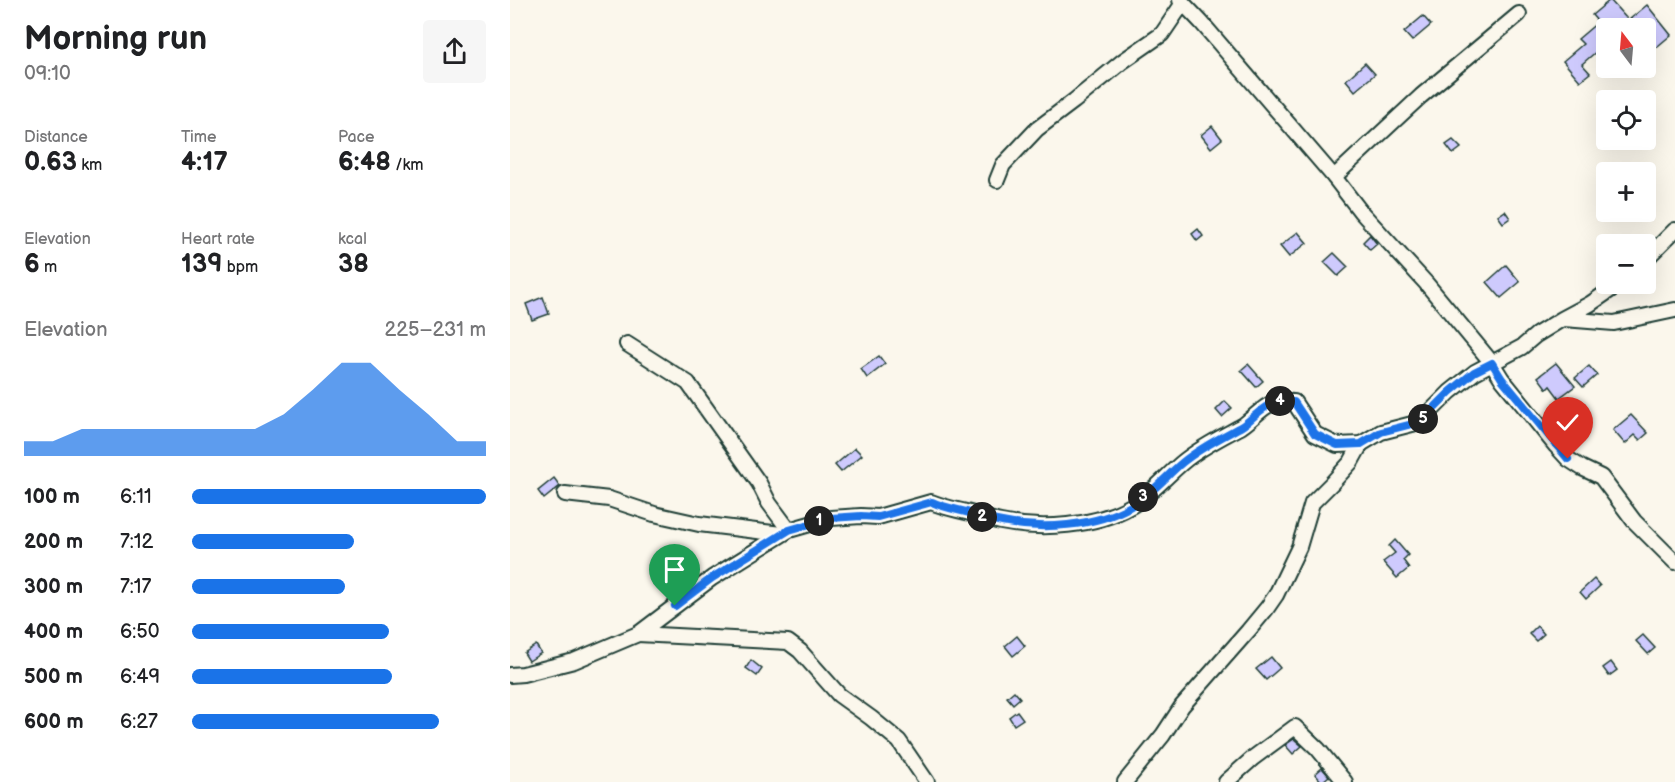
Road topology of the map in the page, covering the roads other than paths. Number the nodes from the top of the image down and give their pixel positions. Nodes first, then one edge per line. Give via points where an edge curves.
1 (1182, 2) edge
2 (1519, 14) dead end
3 (1334, 177) junction
4 (997, 180) dead end
5 (1675, 230) edge
6 (1656, 249) edge
7 (1605, 294) edge
8 (1675, 310) edge
9 (1562, 319) junction
10 (627, 344) dead end
11 (1492, 363) junction
12 (1361, 444) junction
13 (565, 494) dead end
14 (785, 532) junction
15 (1675, 562) edge
16 (638, 634) junction
17 (510, 675) edge
18 (927, 782) edge
19 (1125, 782) edge
20 (1226, 782) edge
21 (1345, 782) edge

1 - 3 street
1 - 4 street via 1162,34 1037,129 1003,165
2 - 3 street via 1421,96
3 - 11 street
5 - 6 street
7 - 9 street
8 - 9 street via 1614,323
9 - 11 street
10 - 14 street via 688,383 759,483
11 - 12 street via 1474,372 1420,422 1381,432
11 - 15 street via 1568,459 1601,477 1634,521
12 - 14 street via 1337,445 1315,434 1294,402 1279,401 1185,460 1131,506 1078,525 1002,522 932,502 878,517 831,518
12 - 19 street via 1351,462 1312,503 1299,547 1267,608 1182,706
13 - 14 street via 609,499 699,524
14 - 16 street via 712,578
16 - 17 street via 574,661
16 - 18 street via 788,642 839,695 899,741
20 - 21 street via 1296,727

